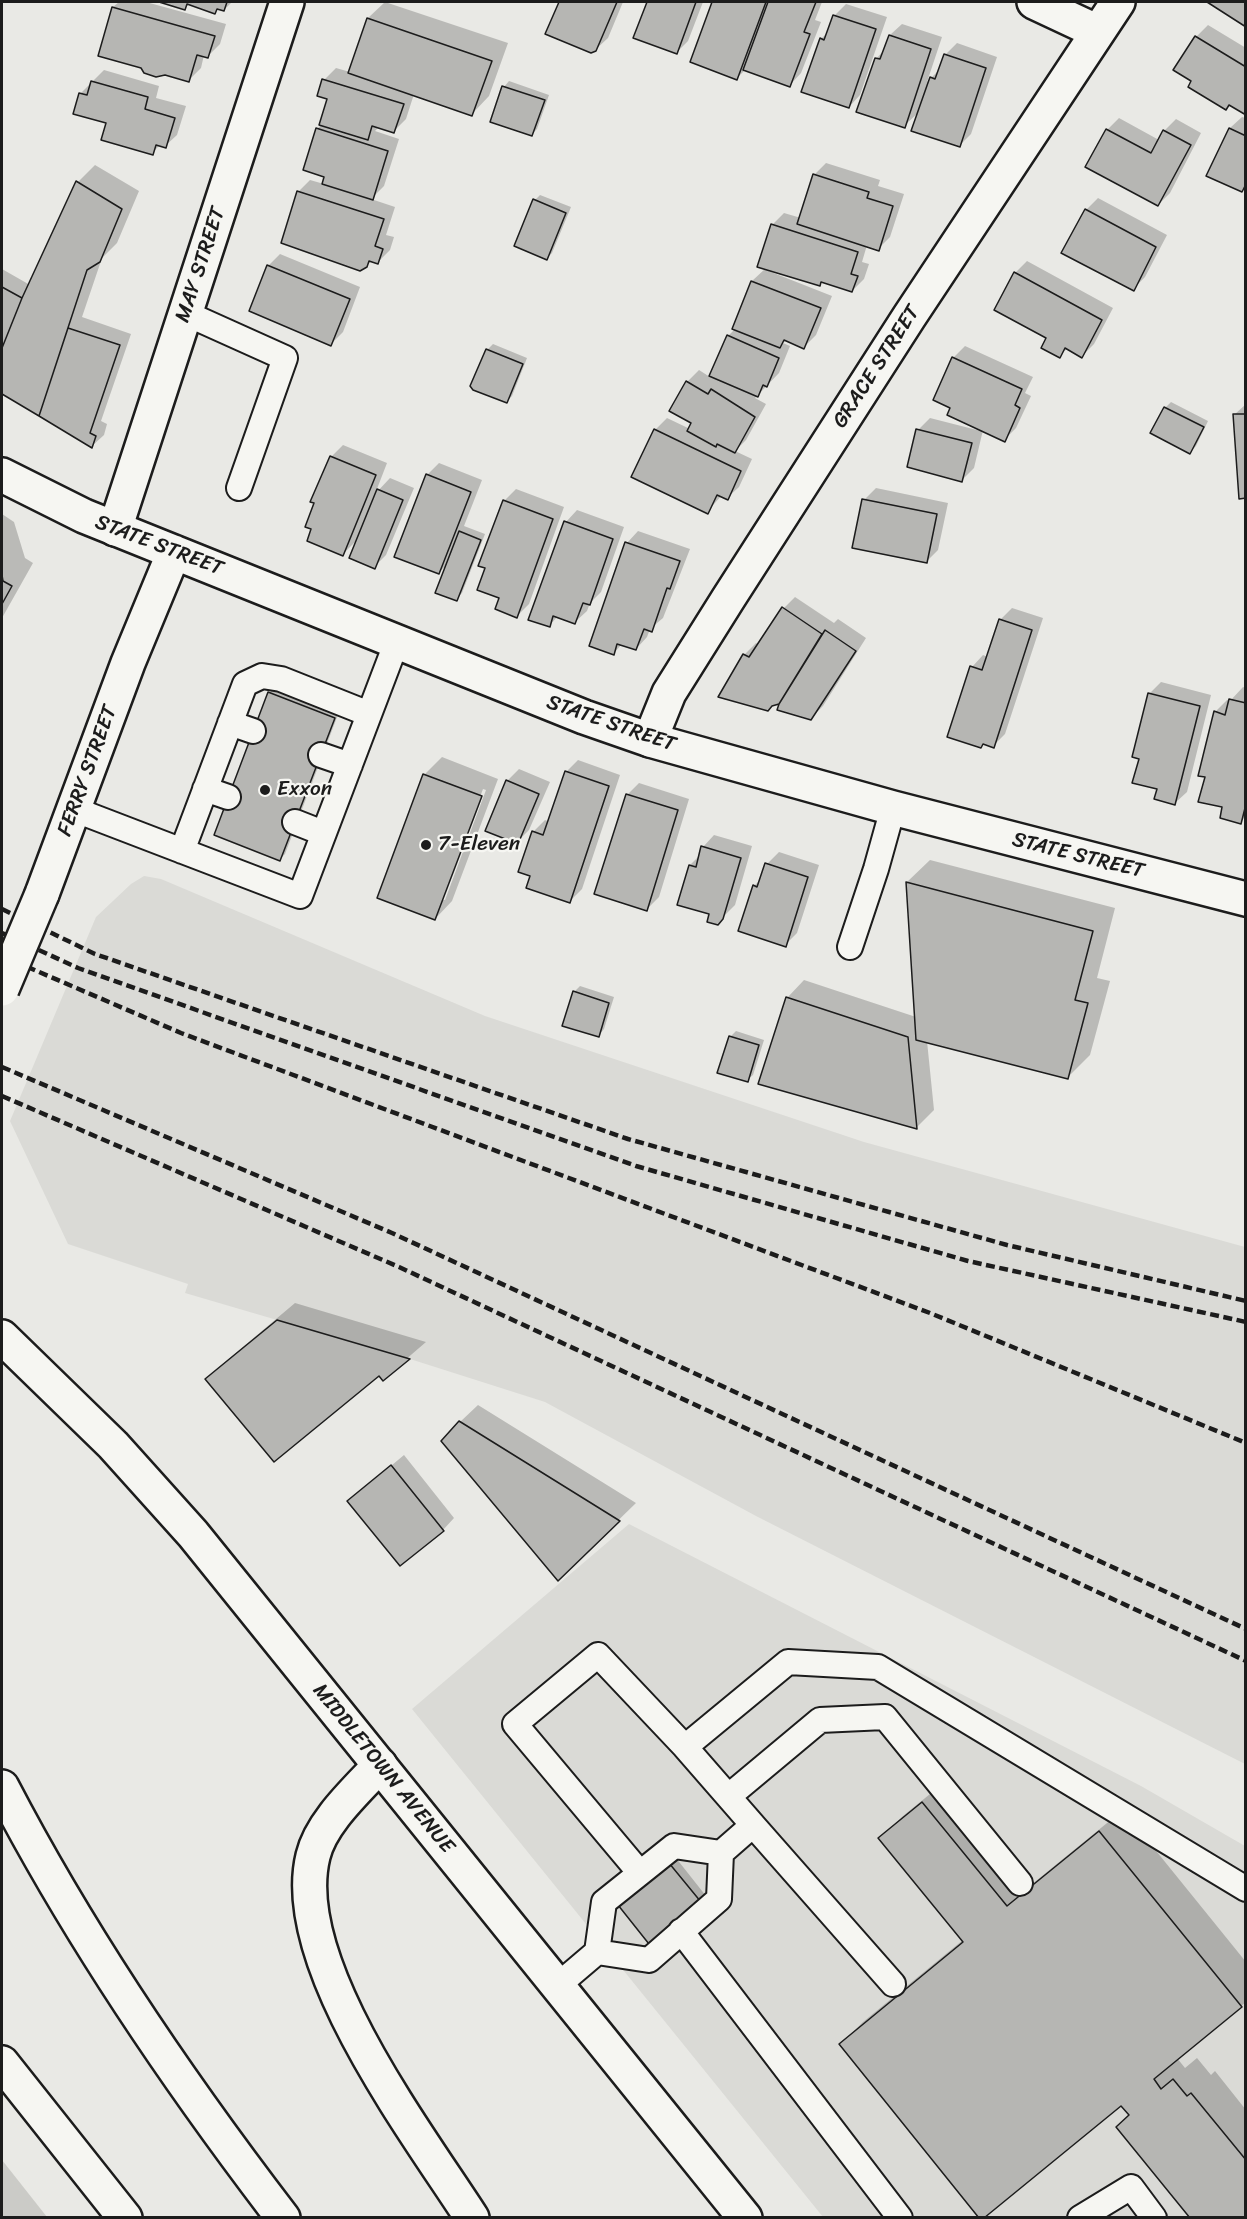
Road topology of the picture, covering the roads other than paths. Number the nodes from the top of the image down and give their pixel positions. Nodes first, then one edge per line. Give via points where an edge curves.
1 (287, 2) edge
2 (1034, 2) edge
3 (1118, 2) edge
4 (1098, 32) junction
5 (186, 313) junction
6 (2, 475) edge
7 (239, 488) dead end
8 (115, 529) junction
9 (174, 552) junction
10 (397, 641) junction
11 (369, 714) junction
12 (230, 723) junction
13 (253, 731) dead end
14 (650, 740) junction
15 (321, 755) dead end
16 (350, 765) junction
17 (206, 789) junction
18 (228, 797) dead end
19 (893, 808) junction
20 (73, 809) junction
21 (295, 822) dead end
22 (323, 833) junction
23 (182, 851) junction
24 (1245, 899) edge
25 (850, 947) dead end
26 (2, 989) edge
27 (2, 1337) edge
28 (685, 1747) junction
29 (380, 1765) junction
30 (2, 1787) edge
31 (729, 1796) junction
32 (753, 1825) junction
33 (721, 1853) junction
34 (640, 1874) junction
35 (1020, 1883) dead end
36 (1245, 1889) edge
37 (681, 1931) junction
38 (597, 1952) junction
39 (893, 1984) dead end
40 (557, 1986) junction
41 (2, 2063) edge
42 (125, 2217) edge
43 (283, 2217) edge
44 (472, 2217) edge
45 (745, 2217) edge
46 (900, 2217) edge
47 (1080, 2217) edge
48 (1154, 2217) edge

1 - 5 main road, MAY STREET
2 - 4 main road
3 - 4 main road, GRACE STREET
4 - 14 main road, GRACE STREET via 728,599 669,693
5 - 7 lane via 285,358
5 - 8 main road, MAY STREET
6 - 8 main road, STATE STREET
8 - 9 main road, STATE STREET
9 - 10 main road, STATE STREET
9 - 20 main road, FERRY STREET
10 - 11 lane
10 - 14 main road, STATE STREET
11 - 12 lane via 281,679 262,676 245,684
11 - 16 lane
12 - 13 lane
12 - 17 lane
14 - 19 main road, STATE STREET
15 - 16 lane
16 - 22 lane
17 - 18 lane
17 - 23 lane
19 - 24 main road, STATE STREET
19 - 25 lane
20 - 23 lane
20 - 26 main road, FERRY STREET, bridge
21 - 22 lane
22 - 23 lane via 300,896
27 - 29 main road, MIDDLETOWN AVENUE via 152,1487
28 - 31 lane
28 - 34 lane via 598,1655 515,1724
28 - 36 lane via 788,1662 878,1667
29 - 40 main road, MIDDLETOWN AVENUE
29 - 44 main road via 337,1814 317,1844 310,1887 318,1944 330,1980 358,2036
30 - 43 main road via 109,1973 207,2118
31 - 32 lane
31 - 35 lane via 820,1720 885,1717
32 - 33 lane
32 - 39 lane
33 - 34 lane via 674,1846
33 - 37 lane via 719,1899
34 - 38 lane via 604,1902
37 - 38 lane via 649,1960
37 - 46 lane
38 - 40 lane
40 - 45 main road, MIDDLETOWN AVENUE
41 - 42 main road
47 - 48 lane via 1131,2187

